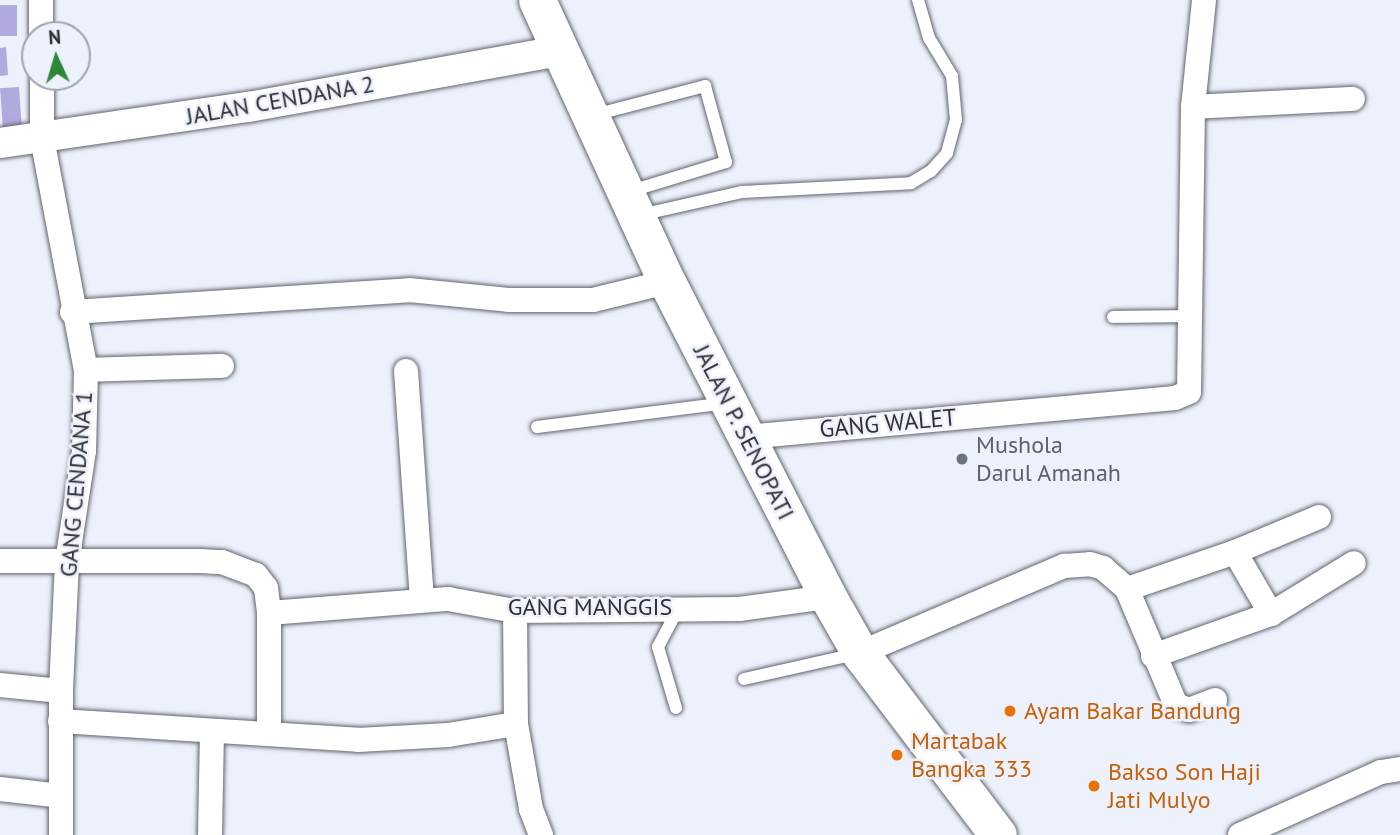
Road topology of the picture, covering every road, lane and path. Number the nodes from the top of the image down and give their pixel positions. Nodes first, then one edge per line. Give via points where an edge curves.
1 (41, 0) edge
2 (537, 0) edge
3 (918, 0) edge
4 (1203, 0) edge
5 (41, 21) edge
6 (559, 51) junction
7 (41, 91) edge
8 (1353, 99) dead end
9 (1193, 107) junction
10 (590, 116) junction
11 (42, 138) junction
12 (0, 143) edge
13 (631, 204) junction
14 (667, 282) junction
15 (72, 312) junction
16 (1191, 316) junction
17 (1113, 317) dead end
18 (222, 366) dead end
19 (86, 370) junction
20 (406, 371) dead end
21 (729, 403) junction
22 (537, 427) dead end
23 (746, 436) junction
24 (1319, 517) dead end
25 (1235, 552) junction
26 (0, 561) edge
27 (67, 562) junction
28 (1354, 562) dead end
29 (1127, 589) junction
30 (828, 597) junction
31 (422, 599) junction
32 (679, 607) junction
33 (515, 611) junction
34 (270, 613) junction
35 (1271, 614) junction
36 (860, 653) junction
37 (1153, 656) junction
38 (744, 679) dead end
39 (0, 685) edge
40 (61, 691) junction
41 (1215, 700) dead end
42 (676, 708) dead end
43 (60, 721) junction
44 (516, 724) junction
45 (212, 731) junction
46 (269, 734) junction
47 (1400, 769) edge
48 (0, 789) edge
49 (61, 796) junction
50 (61, 835) edge
51 (210, 835) edge
52 (541, 835) edge
53 (998, 835) edge
54 (1240, 835) edge

1 - 5 street
2 - 6 main road, JALAN P. SENOPATI
3 - 13 lane via 929,38 952,76 957,120 947,153 931,171 911,183 742,192
4 - 9 street
6 - 10 main road, JALAN P. SENOPATI
6 - 11 street, JALAN CENDANA 2 via 248,107
7 - 11 street, GANG CENDANA 1
8 - 9 street
9 - 16 street
10 - 13 main road, JALAN P. SENOPATI
10 - 13 lane via 705,86 726,162
11 - 12 street, JALAN CENDANA 2
11 - 15 street, GANG CENDANA 1
13 - 14 main road, JALAN P. SENOPATI
14 - 15 street via 593,300 509,300 409,290
14 - 21 main road, JALAN P. SENOPATI
15 - 19 street, GANG CENDANA 1
16 - 17 lane
16 - 23 street, GANG WALET via 1191,386 1187,394 1175,398
18 - 19 street
19 - 27 street, GANG CENDANA 1 via 84,451
20 - 31 street
21 - 22 lane
21 - 23 main road, JALAN P. SENOPATI
23 - 30 main road, JALAN P. SENOPATI
24 - 25 street
25 - 29 street
25 - 35 street
26 - 27 street
27 - 34 street via 222,562 256,575 266,588
27 - 40 street, GANG CENDANA 1
28 - 35 street
29 - 36 street via 1103,568 1075,563
29 - 37 street
30 - 32 street, GANG MANGGIS via 739,609
30 - 36 main road, JALAN P. SENOPATI
31 - 33 street, GANG MANGGIS
31 - 34 street, GANG MANGGIS
32 - 33 street, GANG MANGGIS
32 - 42 lane via 659,647
33 - 44 street
34 - 46 street
35 - 37 street
36 - 38 lane
36 - 53 main road, JALAN P. SENOPATI
37 - 41 street via 1180,708 1194,709
39 - 40 street
40 - 43 street, GANG CENDANA 1
43 - 45 street
43 - 49 street, GANG CENDANA 1
44 - 46 street via 407,739
44 - 52 street via 531,809
45 - 46 street
45 - 51 street
47 - 54 street via 1381,772
48 - 49 street
49 - 50 street, GANG CENDANA 1

